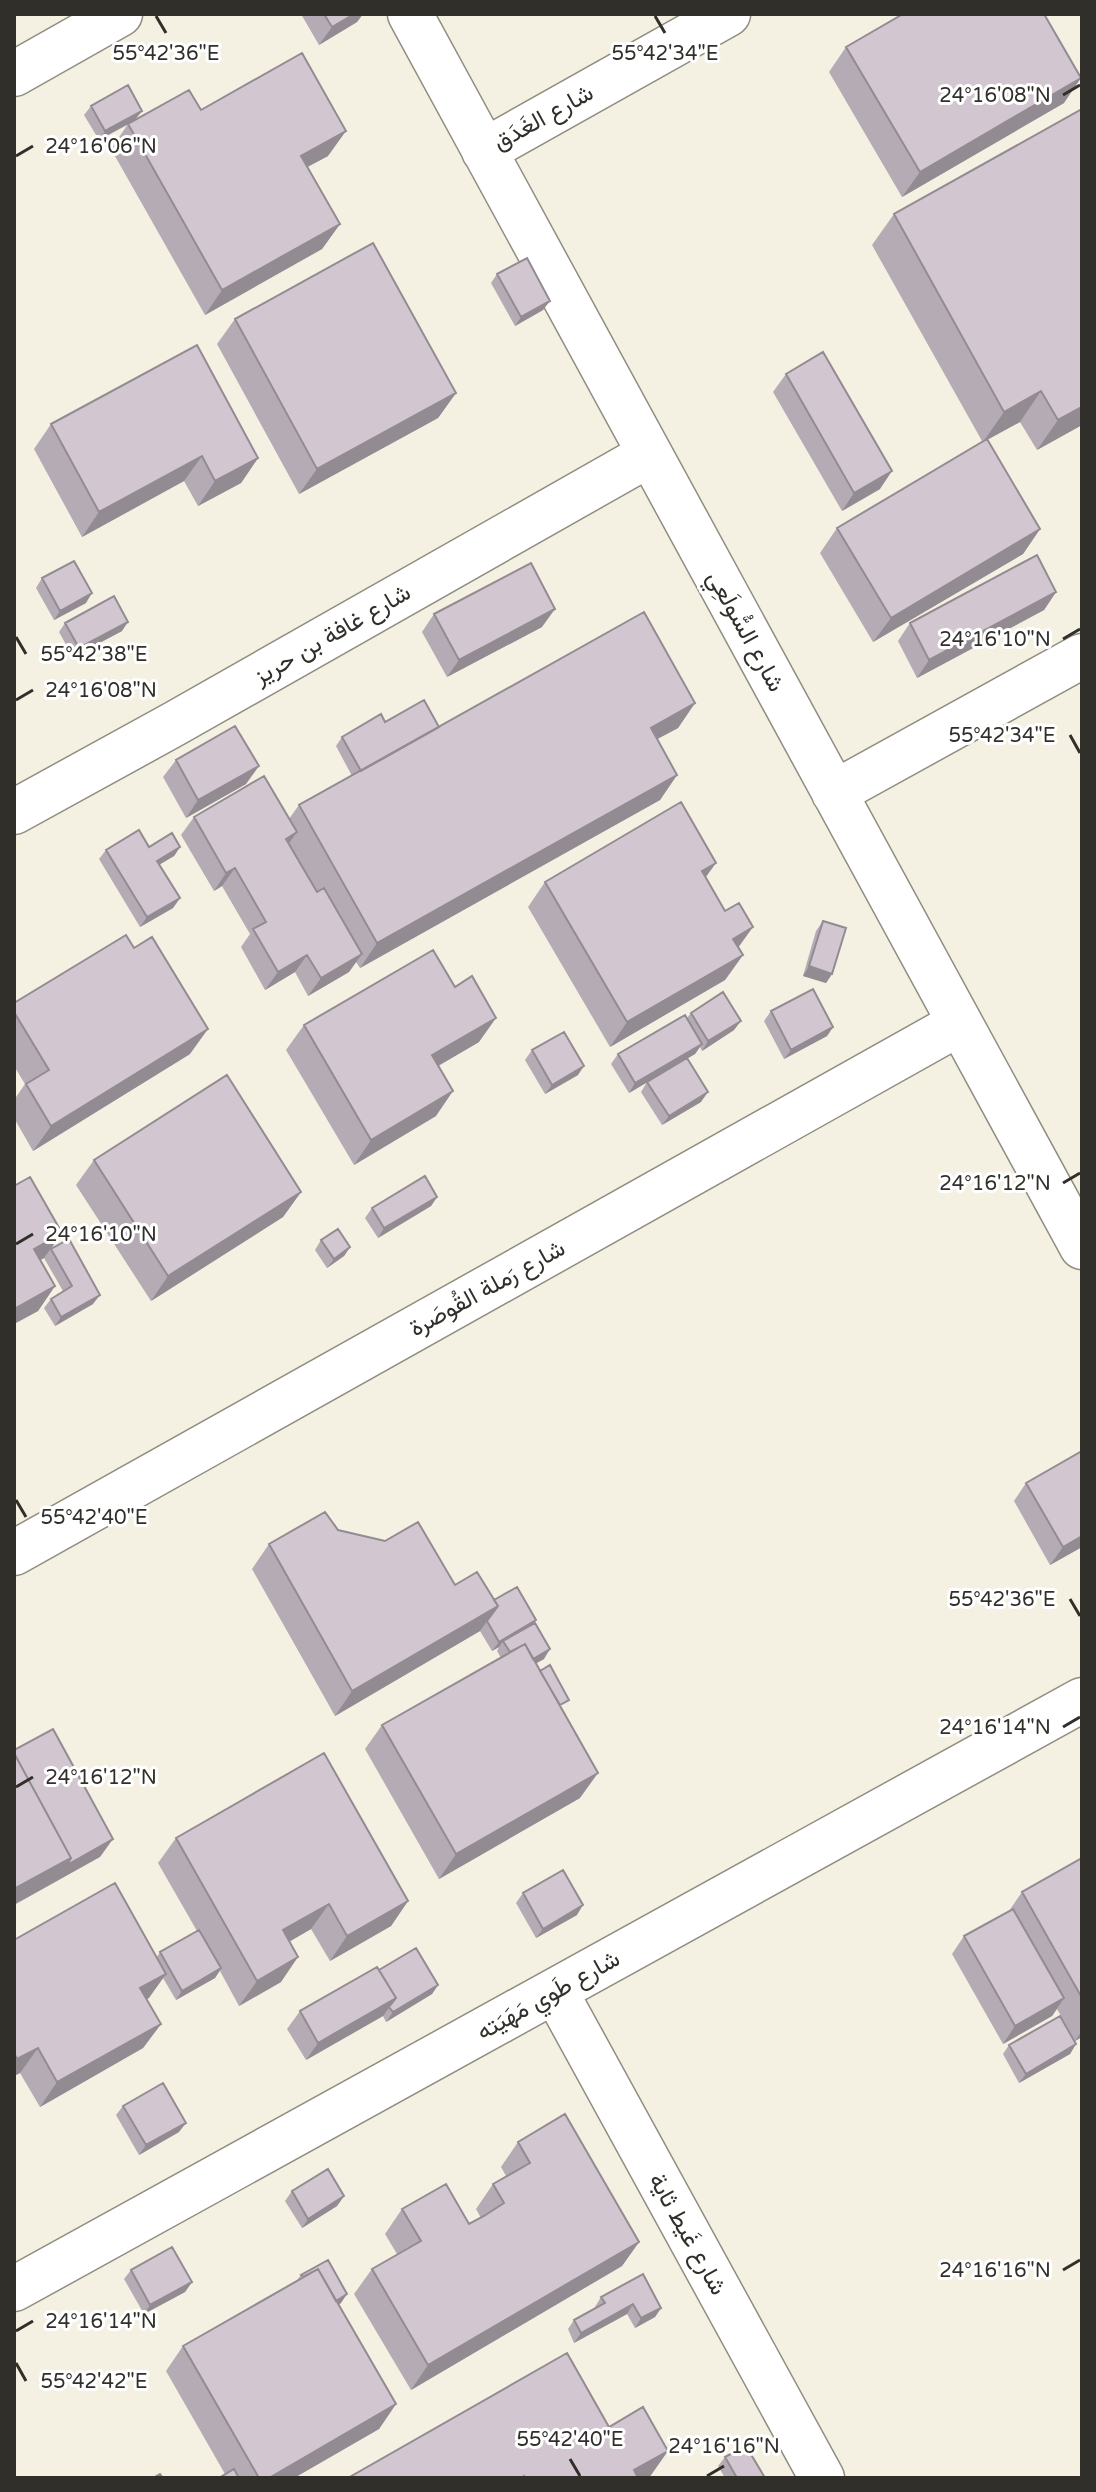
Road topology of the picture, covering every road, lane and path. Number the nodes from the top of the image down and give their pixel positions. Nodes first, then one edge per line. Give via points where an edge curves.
1 (120, 14) edge
2 (410, 14) edge
3 (728, 14) edge
4 (14, 74) edge
5 (484, 151) junction
6 (650, 454) junction
7 (1082, 656) edge
8 (834, 793) junction
9 (14, 812) edge
10 (960, 1023) junction
11 (1082, 1247) edge
12 (14, 1553) edge
13 (1082, 1700) edge
14 (555, 1991) junction
15 (14, 2289) edge
16 (822, 2478) edge

1 - 4 street
2 - 5 street, شارع السُّولَعِي
3 - 5 street, شارع الغَدَق
5 - 6 street, شارع السُّولَعِي
6 - 8 street, شارع السُّولَعِي
6 - 9 street, شارع غافة بن حريز
7 - 8 street
8 - 10 street, شارع السُّولَعِي
10 - 11 street, شارع السُّولَعِي
10 - 12 street, شارع رَملة القُوصَرة
13 - 14 street, شارع طَوي مَهَيَته
14 - 15 street, شارع طَوي مَهَيَته
14 - 16 street, شارع غَيط ثاية

